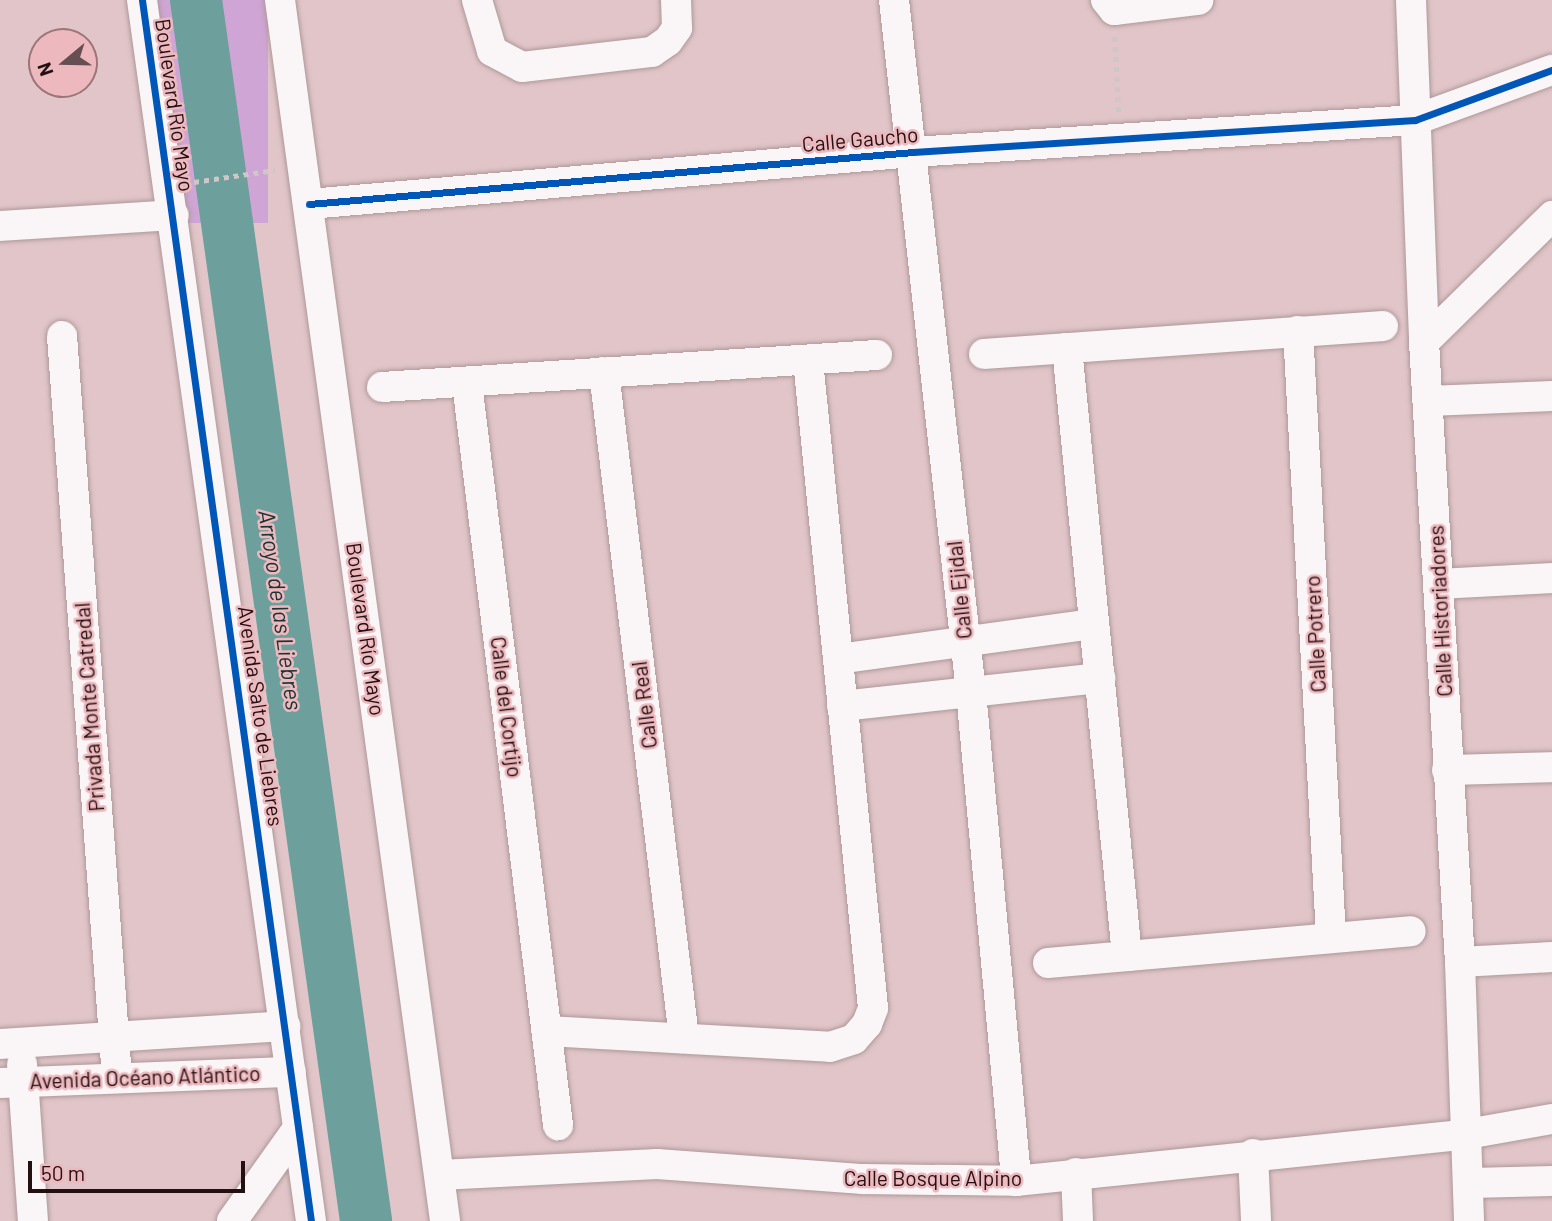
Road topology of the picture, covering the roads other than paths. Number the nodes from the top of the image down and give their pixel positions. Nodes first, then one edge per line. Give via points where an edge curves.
1 (142, 0) edge
2 (280, 0) edge
3 (477, 0) edge
4 (676, 0) edge
5 (894, 0) edge
6 (1198, 0) edge
7 (1412, 0) edge
8 (1110, 5) edge
9 (1552, 70) edge
10 (1415, 120) junction
11 (913, 152) junction
12 (309, 204) junction
13 (173, 215) junction
14 (1551, 218) edge
15 (0, 226) edge
16 (1383, 326) dead end
17 (1298, 331) junction
18 (62, 336) dead end
19 (1424, 342) junction
20 (1067, 348) junction
21 (984, 354) dead end
22 (877, 355) dead end
23 (808, 360) junction
24 (604, 372) junction
25 (467, 383) junction
26 (382, 387) dead end
27 (1552, 396) edge
28 (1429, 401) junction
29 (1552, 578) edge
30 (1439, 584) junction
31 (1094, 624) junction
32 (964, 641) junction
33 (838, 659) junction
34 (1100, 678) junction
35 (971, 692) junction
36 (842, 706) junction
37 (1552, 767) edge
38 (1447, 770) junction
39 (1411, 931) dead end
40 (1331, 937) junction
41 (1127, 956) junction
42 (1552, 957) edge
43 (1460, 962) junction
44 (1048, 963) dead end
45 (285, 1026) junction
46 (547, 1031) junction
47 (684, 1038) junction
48 (114, 1040) junction
49 (10, 1044) edge
50 (291, 1072) junction
51 (117, 1078) junction
52 (12, 1083) edge
53 (1552, 1119) edge
54 (558, 1125) dead end
55 (298, 1128) junction
56 (1467, 1134) junction
57 (1253, 1154) junction
58 (1076, 1173) junction
59 (440, 1175) junction
60 (1016, 1181) junction
61 (1552, 1181) edge
62 (1471, 1183) junction
63 (33, 1221) edge
64 (232, 1221) edge
65 (311, 1221) edge
66 (445, 1221) edge
67 (1078, 1221) edge
68 (1256, 1221) edge
69 (1469, 1221) edge

1 - 13 street, Boulevard Río Mayo
2 - 12 street, Boulevard Río Mayo
3 - 4 street via 492,51 523,68 652,52 677,28
5 - 11 street, Calle Ejidal
6 - 8 street
7 - 10 street, Calle Historiadores
9 - 10 street, Calle Gaucho
10 - 11 street, Calle Gaucho
10 - 19 street, Calle Historiadores
11 - 12 street, Calle Gaucho
11 - 32 street, Calle Ejidal
12 - 59 street, Boulevard Río Mayo
13 - 15 street
13 - 45 street, Avenida Salto de Liebres
14 - 19 street
16 - 17 street
17 - 20 street
17 - 40 street, Calle Potrero
18 - 48 street, Privada Monte Catredal
19 - 28 street, Calle Historiadores
20 - 21 street
20 - 31 street
22 - 23 street
23 - 24 street
23 - 33 street
24 - 25 street
24 - 47 street, Calle Real
25 - 26 street
25 - 46 street, Calle del Cortijo
27 - 28 street
28 - 30 street, Calle Historiadores
29 - 30 street
30 - 38 street, Calle Historiadores
31 - 32 street
31 - 34 street
32 - 33 street
32 - 35 street, Calle Ejidal
33 - 36 street
34 - 35 street
34 - 41 street
35 - 36 street
35 - 60 street, Calle Ejidal
36 - 47 street via 873,1008 867,1024 855,1039 830,1047
37 - 38 street
38 - 43 street, Calle Historiadores
39 - 40 street
40 - 41 street
41 - 44 street
42 - 43 street
43 - 56 street, Calle Historiadores
45 - 48 street, Avenida Océano Atlántico
45 - 50 street, Avenida Salto de Liebres
46 - 47 street
46 - 54 street, Calle del Cortijo
48 - 49 street, Avenida Océano Atlántico
48 - 51 street, Privada Monte Catredal
49 - 52 street
50 - 51 street, Avenida Océano Atlántico
50 - 55 street, Avenida Salto de Liebres
51 - 52 street, Avenida Océano Atlántico
52 - 63 street
53 - 56 street, Calle Bosque Alpino
55 - 64 street
55 - 65 street, Avenida Salto de Liebres
56 - 57 street, Calle Bosque Alpino
56 - 62 street, Calle Historiadores
57 - 58 street, Calle Bosque Alpino
57 - 68 street
58 - 60 street, Calle Bosque Alpino
58 - 67 street
59 - 60 street, Calle Bosque Alpino via 657,1164 863,1179
59 - 66 street
61 - 62 street
62 - 69 street, Calle Historiadores

